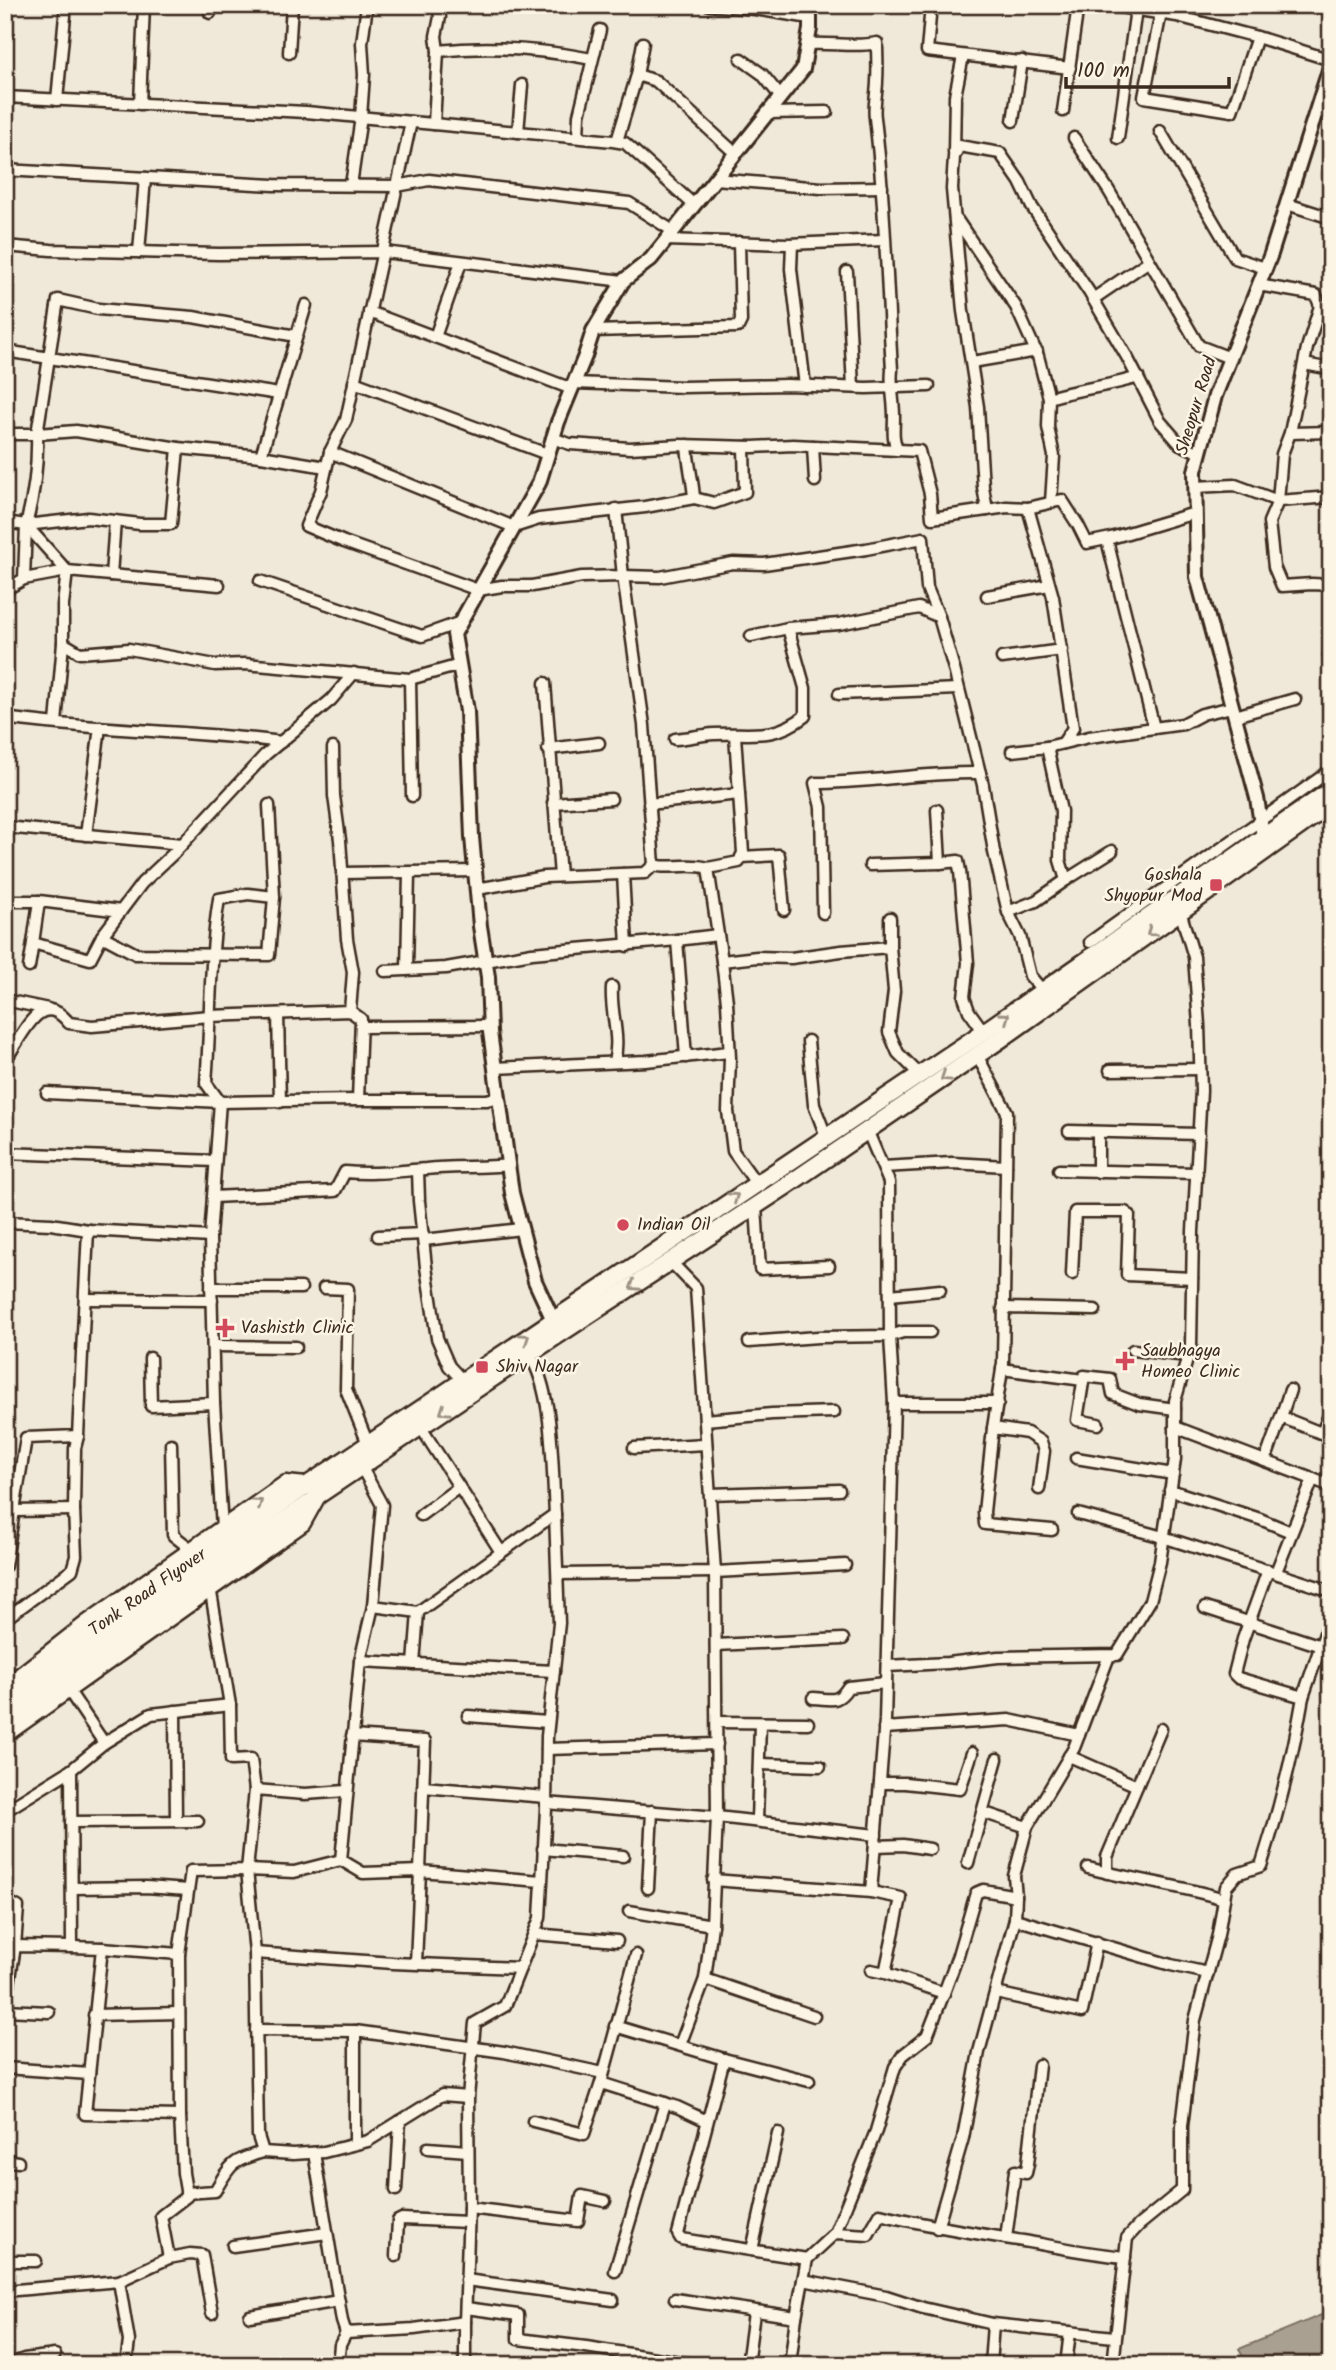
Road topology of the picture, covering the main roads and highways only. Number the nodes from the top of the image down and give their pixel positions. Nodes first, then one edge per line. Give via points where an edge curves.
1 (1331, 790) edge
2 (1331, 804) edge
3 (1264, 844) junction
4 (310, 1493) junction
5 (285, 1511) junction
6 (5, 1688) edge
7 (5, 1702) edge
8 (8, 1726) edge

1 - 3 main road
2 - 3 main road
4 -> 3 main road via 368,1444
3 -> 4 main road via 1180,911 756,1206 362,1468
4 - 5 main road, Tonk Road Flyover
6 -> 4 main road via 87,1624 286,1484
4 - 8 main road via 309,1514 302,1523
5 - 7 main road, Tonk Road Flyover
5 - 8 main road, Tonk Road Flyover

